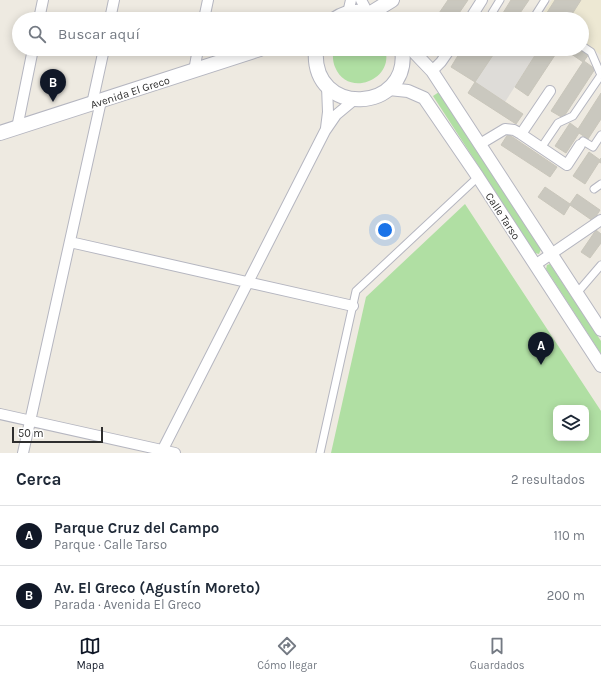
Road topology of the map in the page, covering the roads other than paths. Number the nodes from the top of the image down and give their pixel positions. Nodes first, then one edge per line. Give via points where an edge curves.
1 (43, 0) edge
2 (114, 0) edge
3 (208, 0) edge
4 (361, 0) edge
5 (392, 0) edge
6 (399, 0) edge
7 (482, 0) edge
8 (500, 0) edge
9 (545, 0) edge
10 (345, 11) edge
11 (40, 12) edge
12 (111, 12) edge
13 (205, 12) edge
14 (358, 12) edge
15 (371, 12) edge
16 (378, 12) edge
17 (391, 12) edge
18 (474, 12) edge
19 (493, 12) edge
20 (537, 12) edge
21 (589, 51) edge
22 (32, 56) edge
23 (103, 56) edge
24 (197, 56) edge
25 (239, 56) edge
26 (313, 56) edge
27 (403, 56) edge
28 (418, 56) edge
29 (445, 56) edge
30 (194, 71) junction
31 (432, 71) junction
32 (601, 75) edge
33 (327, 86) junction
34 (389, 88) junction
35 (550, 91) dead end
36 (354, 100) junction
37 (97, 102) junction
38 (17, 128) junction
39 (325, 132) junction
40 (0, 134) edge
41 (521, 134) junction
42 (601, 135) edge
43 (480, 144) junction
44 (580, 145) joint
45 (541, 148) junction
46 (478, 177) junction
47 (601, 184) edge
48 (594, 190) dead end
49 (601, 220) edge
50 (70, 242) junction
51 (552, 253) junction
52 (535, 265) junction
53 (601, 266) edge
54 (249, 282) junction
55 (577, 293) junction
56 (353, 306) junction
57 (601, 330) edge
58 (601, 366) edge
59 (0, 414) edge
60 (30, 421) junction
61 (162, 452) edge
62 (23, 453) edge
63 (175, 453) edge
64 (320, 453) edge

1 - 11 street
2 - 12 street
3 - 13 street
4 - 15 street
5 - 16 main road
6 - 17 main road
7 - 18 street
8 - 19 street
9 - 20 street
10 - 14 main road
21 - 32 street
22 - 38 street
23 - 37 street
24 - 30 street
25 - 30 main road, Avenida El Greco
26 - 33 main road via 318,73
27 - 34 main road via 402,68
28 - 31 street, Calle Tarso
29 - 31 street
30 - 37 main road, Avenida El Greco
31 - 43 street, Calle Tarso
32 - 45 street via 573,116 558,123
33 - 36 main road via 339,96
33 - 39 street via 328,112
34 - 36 main road via 379,96 367,100
34 - 46 street, Calle Tarso via 408,91 424,98
35 - 41 street
36 - 39 street via 336,115
37 - 38 main road, Avenida El Greco
37 - 50 street
38 - 40 main road, Avenida El Greco
39 - 54 street
41 - 43 street via 506,128
41 - 45 street
42 - 44 street via 593,148 583,141
43 - 51 street, Calle Tarso
44 - 45 street via 567,165
46 - 52 street, Calle Tarso
46 - 56 street via 356,291
47 - 48 street
49 - 51 street
50 - 54 street
50 - 60 street
51 - 52 street
51 - 55 street, Calle Tarso
52 - 58 street, Calle Tarso
53 - 55 street
54 - 56 street
54 - 61 street
55 - 57 street, Calle Tarso
56 - 64 street
59 - 60 street
60 - 61 street
60 - 62 street
61 - 63 street

